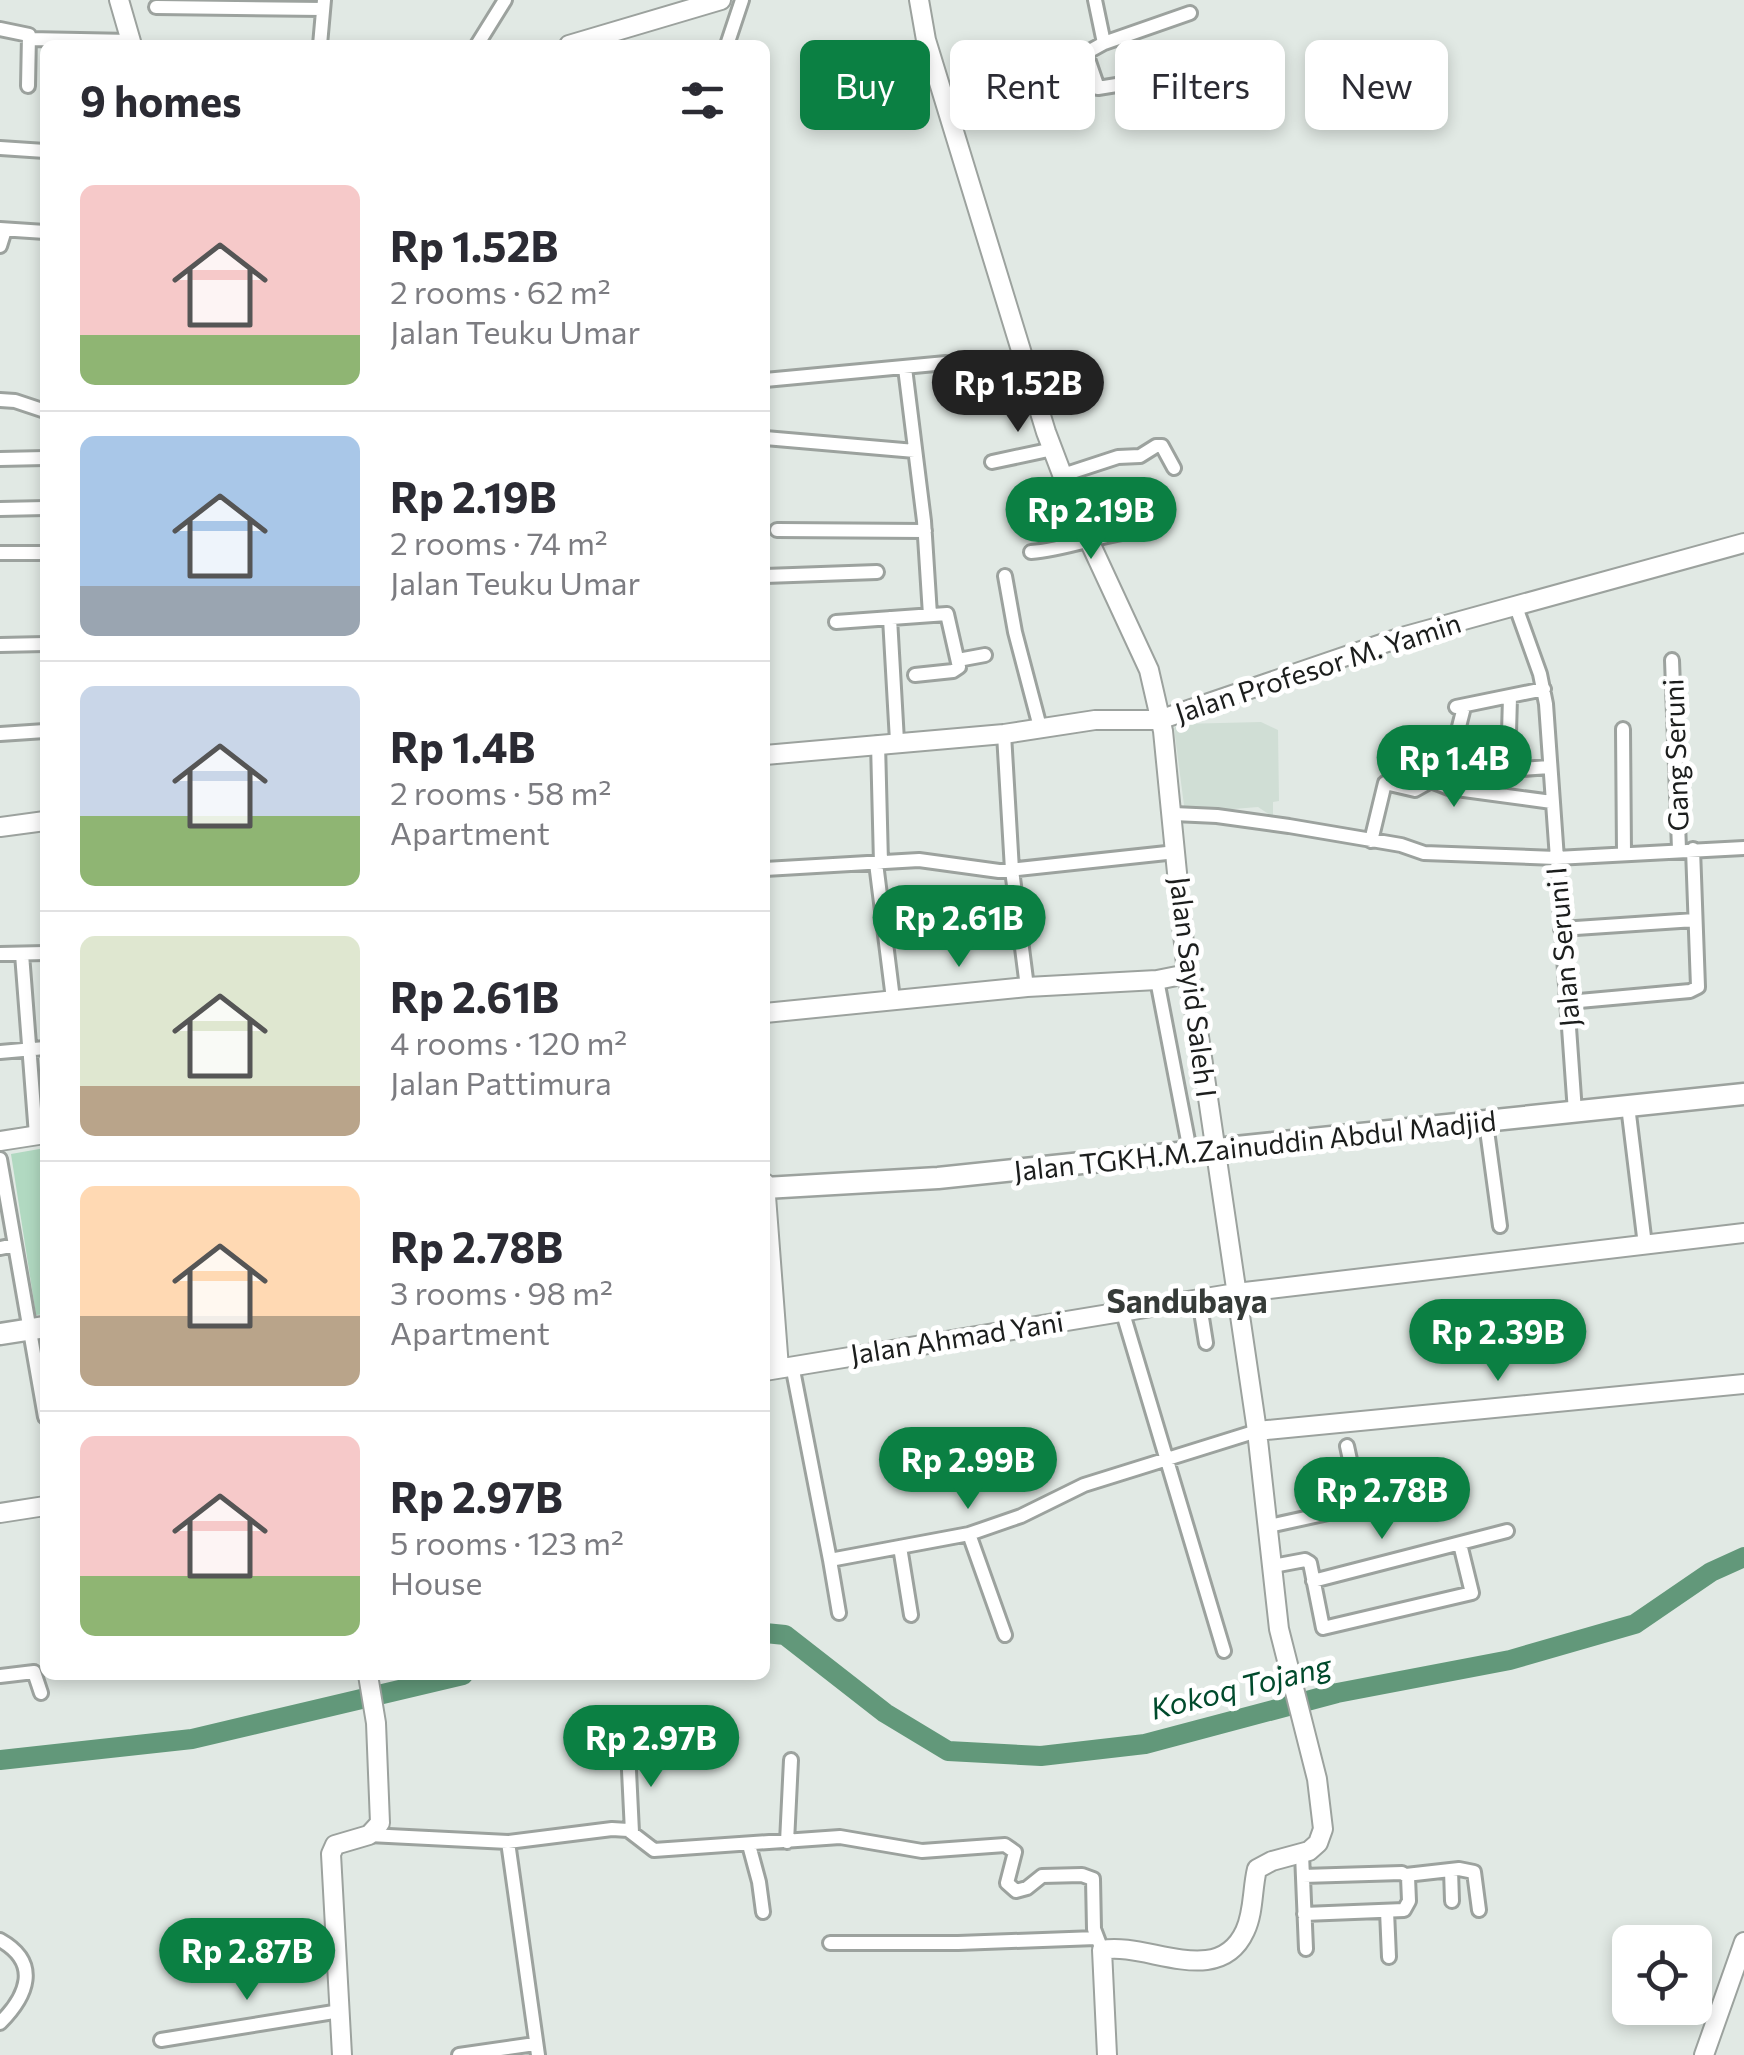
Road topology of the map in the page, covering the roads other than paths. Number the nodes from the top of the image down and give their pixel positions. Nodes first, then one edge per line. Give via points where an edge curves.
1 (119, 0) edge
2 (505, 0) edge
3 (721, 0) edge
4 (742, 0) edge
5 (919, 0) edge
6 (1094, 0) edge
7 (323, 4) edge
8 (156, 7) dead end
9 (1190, 13) dead end
10 (0, 29) edge
11 (29, 40) junction
12 (40, 40) edge
13 (130, 40) edge
14 (320, 40) edge
15 (480, 40) edge
16 (586, 40) edge
17 (729, 40) edge
18 (1104, 43) junction
19 (28, 86) dead end
20 (1115, 86) edge
21 (0, 148) edge
22 (40, 151) edge
23 (2, 230) edge
24 (40, 232) edge
25 (0, 246) edge
26 (946, 363) dead end
27 (904, 368) junction
28 (770, 380) edge
29 (0, 400) edge
30 (40, 409) edge
31 (770, 438) edge
32 (1053, 448) junction
33 (916, 451) junction
34 (0, 458) edge
35 (40, 458) edge
36 (992, 462) dead end
37 (1174, 468) dead end
38 (1062, 474) junction
39 (40, 508) edge
40 (0, 509) edge
41 (778, 530) dead end
42 (1148, 530) dead end
43 (925, 531) junction
44 (1089, 540) junction
45 (1744, 544) edge
46 (40, 552) edge
47 (1031, 552) dead end
48 (0, 553) edge
49 (876, 572) dead end
50 (770, 576) edge
51 (1004, 576) dead end
52 (1516, 607) junction
53 (930, 614) junction
54 (890, 618) junction
55 (836, 622) dead end
56 (0, 644) edge
57 (40, 644) edge
58 (985, 655) dead end
59 (958, 660) junction
60 (1672, 660) dead end
61 (915, 675) dead end
62 (1544, 689) junction
63 (1510, 697) junction
64 (1159, 720) junction
65 (1040, 727) junction
66 (1622, 728) dead end
67 (40, 731) edge
68 (0, 734) edge
69 (1004, 734) junction
70 (887, 742) junction
71 (770, 754) edge
72 (1550, 767) junction
73 (1444, 786) junction
74 (1552, 802) junction
75 (1174, 814) junction
76 (40, 821) edge
77 (0, 827) edge
78 (1371, 841) junction
79 (1744, 848) edge
80 (1686, 849) junction
81 (1176, 852) junction
82 (1624, 852) junction
83 (1556, 858) junction
84 (878, 863) junction
85 (770, 870) edge
86 (1012, 870) junction
87 (1695, 920) junction
88 (1561, 929) junction
89 (40, 952) edge
90 (0, 954) edge
91 (22, 954) junction
92 (1187, 974) junction
93 (1157, 980) junction
94 (1027, 987) junction
95 (893, 1000) junction
96 (1568, 1002) junction
97 (770, 1012) edge
98 (40, 1048) edge
99 (27, 1049) junction
100 (0, 1052) edge
101 (1744, 1094) edge
102 (1628, 1106) junction
103 (1576, 1112) junction
104 (1486, 1123) junction
105 (40, 1135) edge
106 (0, 1141) edge
107 (1214, 1148) junction
108 (1190, 1150) junction
109 (0, 1159) edge
110 (770, 1186) edge
111 (1500, 1226) dead end
112 (1744, 1233) edge
113 (15, 1245) junction
114 (1645, 1245) junction
115 (0, 1248) edge
116 (770, 1251) edge
117 (1236, 1293) junction
118 (1199, 1299) junction
119 (1122, 1310) junction
120 (38, 1328) edge
121 (0, 1334) edge
122 (1206, 1343) dead end
123 (40, 1353) edge
124 (779, 1368) edge
125 (1744, 1384) edge
126 (1257, 1431) junction
127 (1346, 1446) dead end
128 (1164, 1459) junction
129 (1419, 1493) dead end
130 (1360, 1506) junction
131 (40, 1507) edge
132 (0, 1514) edge
133 (1269, 1526) junction
134 (1507, 1531) dead end
135 (969, 1534) junction
136 (1460, 1544) junction
137 (900, 1547) junction
138 (830, 1560) junction
139 (1273, 1566) junction
140 (1313, 1581) junction
141 (840, 1614) dead end
142 (912, 1615) dead end
143 (1005, 1636) dead end
144 (1224, 1651) dead end
145 (0, 1676) edge
146 (369, 1680) edge
147 (41, 1693) dead end
148 (628, 1750) dead end
149 (791, 1760) dead end
150 (632, 1832) junction
151 (369, 1835) junction
152 (508, 1842) junction
153 (788, 1842) junction
154 (749, 1844) junction
155 (1302, 1854) junction
156 (1451, 1870) junction
157 (1406, 1875) junction
158 (1303, 1876) junction
159 (1452, 1901) dead end
160 (1479, 1910) dead end
161 (1386, 1911) junction
162 (763, 1912) dead end
163 (1304, 1914) junction
164 (0, 1940) edge
165 (1744, 1942) edge
166 (830, 1943) dead end
167 (1099, 1944) junction
168 (1306, 1948) dead end
169 (1389, 1957) dead end
170 (1737, 1986) edge
171 (340, 2012) junction
172 (0, 2023) edge
173 (162, 2040) dead end
174 (536, 2050) edge
175 (342, 2055) edge
176 (459, 2055) edge
177 (1106, 2055) edge
178 (1704, 2055) edge

1 - 13 street
2 - 15 street
3 - 16 street
4 - 17 street
5 - 32 street, Jalan Sayid Saleh I
6 - 18 street
7 - 8 street
7 - 14 street
9 - 18 street
10 - 11 street via 28,34
11 - 12 street
11 - 19 street
18 - 20 street via 1086,53 1094,85
21 - 22 street
23 - 24 street
23 - 25 street
26 - 27 street
27 - 28 street
27 - 33 street
29 - 30 street
31 - 33 street
32 - 36 street
32 - 38 street, Jalan Sayid Saleh I
33 - 43 street
34 - 35 street
37 - 38 street via 1156,446 1140,456
38 - 44 street, Jalan Sayid Saleh I
39 - 40 street
41 - 43 street
42 - 44 street
43 - 53 street
44 - 47 street
44 - 64 street, Jalan Sayid Saleh I via 1148,670
45 - 52 street, Jalan Profesor M. Yamin
46 - 48 street
49 - 50 street
51 - 65 street
52 - 62 street, Jalan Seruni I
52 - 64 street, Jalan Profesor M. Yamin via 1402,637
53 - 54 street
53 - 59 street via 948,616
54 - 55 street
54 - 70 street
56 - 57 street
58 - 59 street
59 - 61 street via 957,670
60 - 80 street, Gang Seruni
62 - 63 street
62 - 72 street, Jalan Seruni I
63 - 72 street via 1508,770
63 - 73 street via 1460,707
64 - 65 street, Jalan Profesor M. Yamin
64 - 75 street, Jalan Sayid Saleh I
65 - 69 street, Jalan Profesor M. Yamin
66 - 82 street
67 - 68 street
69 - 70 street, Jalan Profesor M. Yamin
69 - 86 street
70 - 71 street, Jalan Profesor M. Yamin
70 - 84 street
72 - 74 street, Jalan Seruni I
73 - 74 street
73 - 78 street via 1431,782 1414,790 1385,783
74 - 83 street, Jalan Seruni I
75 - 78 street
75 - 81 street, Jalan Sayid Saleh I
76 - 77 street
78 - 83 street via 1424,853
79 - 80 street
80 - 82 street
80 - 87 street, Gang Seruni
81 - 86 street
81 - 92 street, Jalan Sayid Saleh I
82 - 83 street
83 - 88 street, Jalan Seruni I
84 - 85 street
84 - 86 street via 919,860
84 - 95 street
86 - 94 street
87 - 88 street
87 - 96 street, Gang Seruni via 1694,990
88 - 96 street, Jalan Seruni I
89 - 91 street
90 - 91 street
91 - 99 street
92 - 93 street
92 - 107 street, Jalan Sayid Saleh I
93 - 94 street
93 - 108 street
94 - 95 street
95 - 97 street
96 - 103 street, Jalan Seruni I
98 - 99 street
99 - 100 street
99 - 105 street
101 - 102 main road, Jalan TGKH.M.Zainuddin Abdul Madjid
102 - 103 main road, Jalan TGKH.M.Zainuddin Abdul Madjid
102 - 114 street
103 - 104 main road, Jalan TGKH.M.Zainuddin Abdul Madjid
104 - 107 main road, Jalan TGKH.M.Zainuddin Abdul Madjid
104 - 111 street
105 - 106 street
107 - 108 main road, Jalan TGKH.M.Zainuddin Abdul Madjid
107 - 117 street, Jalan Sayid Saleh I
108 - 110 main road, Jalan TGKH.M.Zainuddin Abdul Madjid via 938,1178
109 - 113 street
112 - 114 street, Jalan Ahmad Yani
113 - 115 street
113 - 120 street
114 - 117 street, Jalan Ahmad Yani
116 - 124 street
117 - 118 street, Jalan Ahmad Yani
117 - 126 street, Jalan Sayid Saleh I
118 - 119 street, Jalan Ahmad Yani
118 - 122 street
119 - 124 street, Jalan Ahmad Yani
119 - 128 street
120 - 121 main road
120 - 123 street
124 - 138 street
125 - 126 street
126 - 128 street
126 - 133 street, Jalan Sayid Saleh I
127 - 130 street
128 - 135 street via 1084,1484
128 - 144 street
129 - 130 street
130 - 133 street
131 - 132 street
133 - 139 street, Jalan Sayid Saleh I
134 - 136 street
135 - 137 street
135 - 143 street
136 - 140 street
136 - 140 street via 1472,1593 1323,1628
137 - 138 street
137 - 142 street
138 - 141 street
139 - 140 street via 1305,1560
139 - 155 street, Jalan Sayid Saleh I via 1279,1630 1321,1798 1323,1829 1318,1843
145 - 147 street via 31,1671
146 - 151 street via 381,1814
148 - 150 street
149 - 153 street
150 - 152 street
150 - 154 street via 654,1850
151 - 152 street
151 - 171 street via 332,1849
152 - 174 street
153 - 154 street
153 - 167 street via 850,1837 922,1851 1005,1845 1015,1852 1007,1883 1016,1890 1042,1876 1094,1880
154 - 162 street
155 - 158 street
155 - 167 street via 1257,1870 1247,1928 1226,1953 1193,1961
156 - 157 street
156 - 159 street
156 - 160 street via 1476,1875
157 - 158 street
157 - 161 street via 1408,1906
158 - 163 street
161 - 163 street
161 - 169 street
163 - 168 street
164 - 172 street via 23,1960 27,1978 22,1998
165 - 170 street
166 - 167 street
167 - 177 street
170 - 178 street
171 - 173 street
171 - 175 street
174 - 176 street

